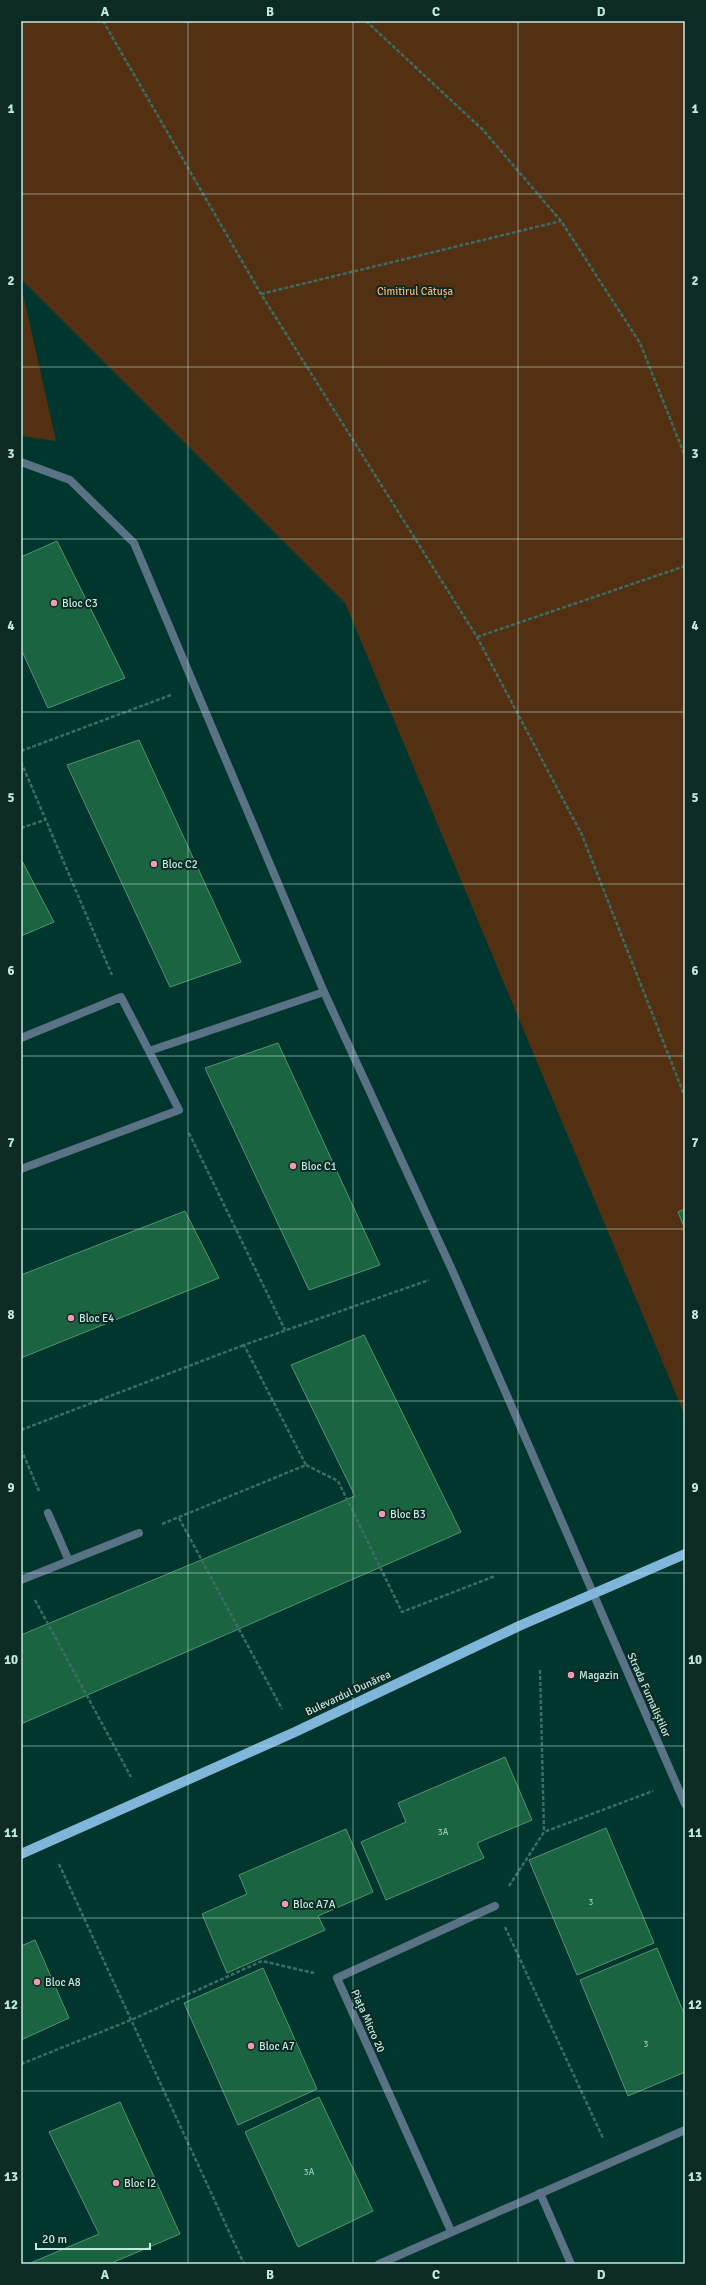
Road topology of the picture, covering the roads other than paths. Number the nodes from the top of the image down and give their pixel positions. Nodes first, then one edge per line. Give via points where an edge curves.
1 (21, 462) edge
2 (324, 992) junction
3 (21, 1038) edge
4 (149, 1051) junction
5 (21, 1169) edge
6 (48, 1513) road end
7 (139, 1533) road end
8 (685, 1554) edge
9 (69, 1561) junction
10 (23, 1580) edge
11 (592, 1595) junction
12 (685, 1804) edge
13 (21, 1854) edge
14 (496, 1906) road end
15 (685, 2130) edge
16 (540, 2193) junction
17 (451, 2231) junction
18 (379, 2264) edge
19 (571, 2264) edge

1 - 2 street, Strada Furnaliștilor via 70,480 134,544
2 - 4 street
2 - 11 street, Strada Furnaliștilor via 452,1272
3 - 4 street via 121,997
4 - 5 street via 179,1110
6 - 9 street
7 - 9 street
8 - 11 main road, Bulevardul Dunărea
9 - 10 street
11 - 12 street, Strada Furnaliștilor
11 - 13 main road, Bulevardul Dunărea via 519,1626 295,1732
14 - 17 street, Piața Micro 20 via 337,1978
15 - 16 street
16 - 17 street
16 - 19 street
17 - 18 street

